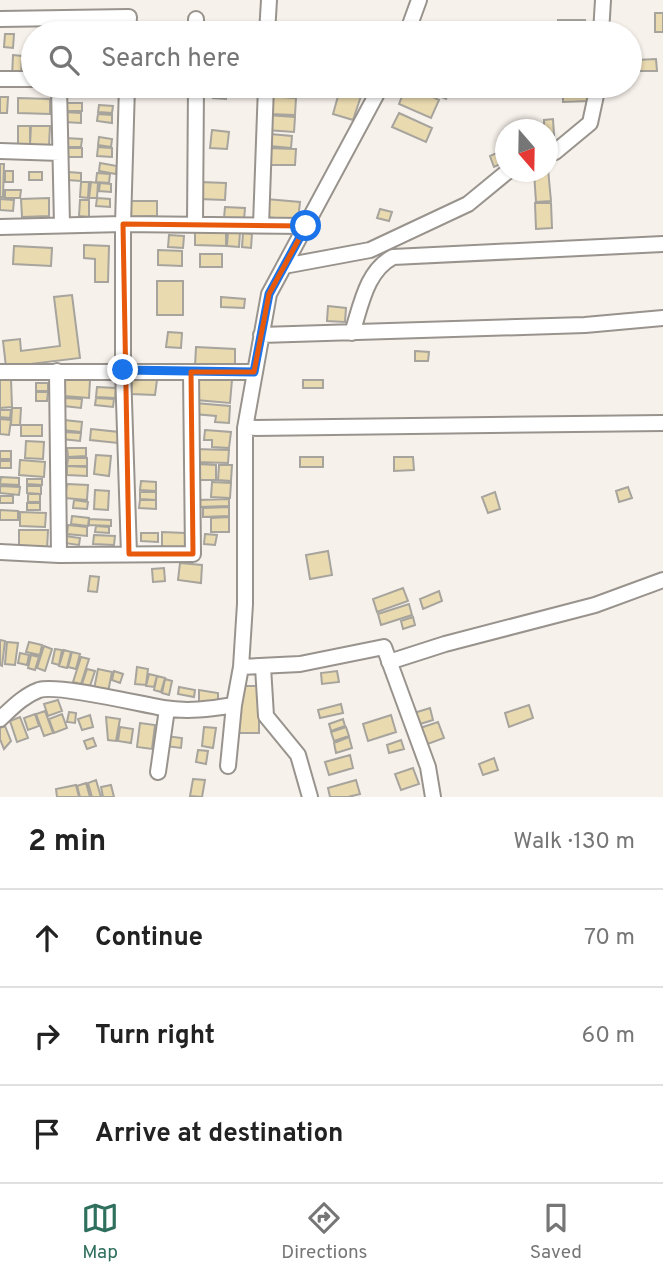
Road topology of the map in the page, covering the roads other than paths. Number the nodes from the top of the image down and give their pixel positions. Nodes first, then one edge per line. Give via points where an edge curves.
1 (269, 0) edge
2 (419, 0) edge
3 (603, 0) edge
4 (0, 19) edge
5 (102, 21) edge
6 (129, 21) edge
7 (268, 21) edge
8 (411, 21) edge
9 (602, 21) edge
10 (21, 22) edge
11 (0, 79) edge
12 (21, 79) edge
13 (59, 98) edge
14 (127, 98) edge
15 (196, 98) edge
16 (266, 98) edge
17 (375, 98) edge
18 (595, 98) edge
19 (558, 150) edge
20 (0, 151) edge
21 (60, 153) junction
22 (495, 182) edge
23 (123, 224) junction
24 (195, 224) junction
25 (62, 225) junction
26 (261, 225) junction
27 (306, 226) junction
28 (0, 227) edge
29 (663, 244) edge
30 (285, 266) junction
31 (663, 318) edge
32 (352, 333) junction
33 (261, 335) junction
34 (123, 370) junction
35 (57, 371) junction
36 (0, 372) edge
37 (191, 372) junction
38 (254, 372) junction
39 (663, 423) edge
40 (245, 428) junction
41 (0, 552) edge
42 (129, 554) junction
43 (59, 555) junction
44 (663, 580) edge
45 (390, 662) junction
46 (242, 667) junction
47 (263, 667) junction
48 (234, 705) junction
49 (167, 709) junction
50 (0, 719) edge
51 (228, 766) dead end
52 (158, 772) dead end
53 (310, 797) edge
54 (433, 797) edge

1 - 7 street
2 - 8 street
3 - 9 street
4 - 10 street
5 - 6 street
11 - 12 street
13 - 21 street
14 - 23 street
15 - 24 street
16 - 26 street
17 - 27 street
18 - 19 street via 590,123
20 - 21 street
21 - 25 street
22 - 30 street via 468,204 370,250
23 - 24 street
23 - 25 street
23 - 34 street
24 - 26 street
25 - 28 street
26 - 27 street
27 - 30 street
29 - 32 street via 393,257 381,263 371,278
30 - 33 street via 269,294
31 - 32 street
32 - 33 street
33 - 38 street
34 - 35 street
34 - 37 street
34 - 42 street
35 - 36 street
35 - 43 street
37 - 38 street
37 - 42 street via 193,554
38 - 40 street
39 - 40 street
40 - 46 street
41 - 43 street
42 - 43 street
44 - 45 street via 595,605
45 - 47 street via 384,647
45 - 54 street via 428,767
46 - 47 street
46 - 48 street
47 - 53 street via 266,716 298,755
48 - 49 street
48 - 51 street
49 - 50 street via 42,689
49 - 52 street

